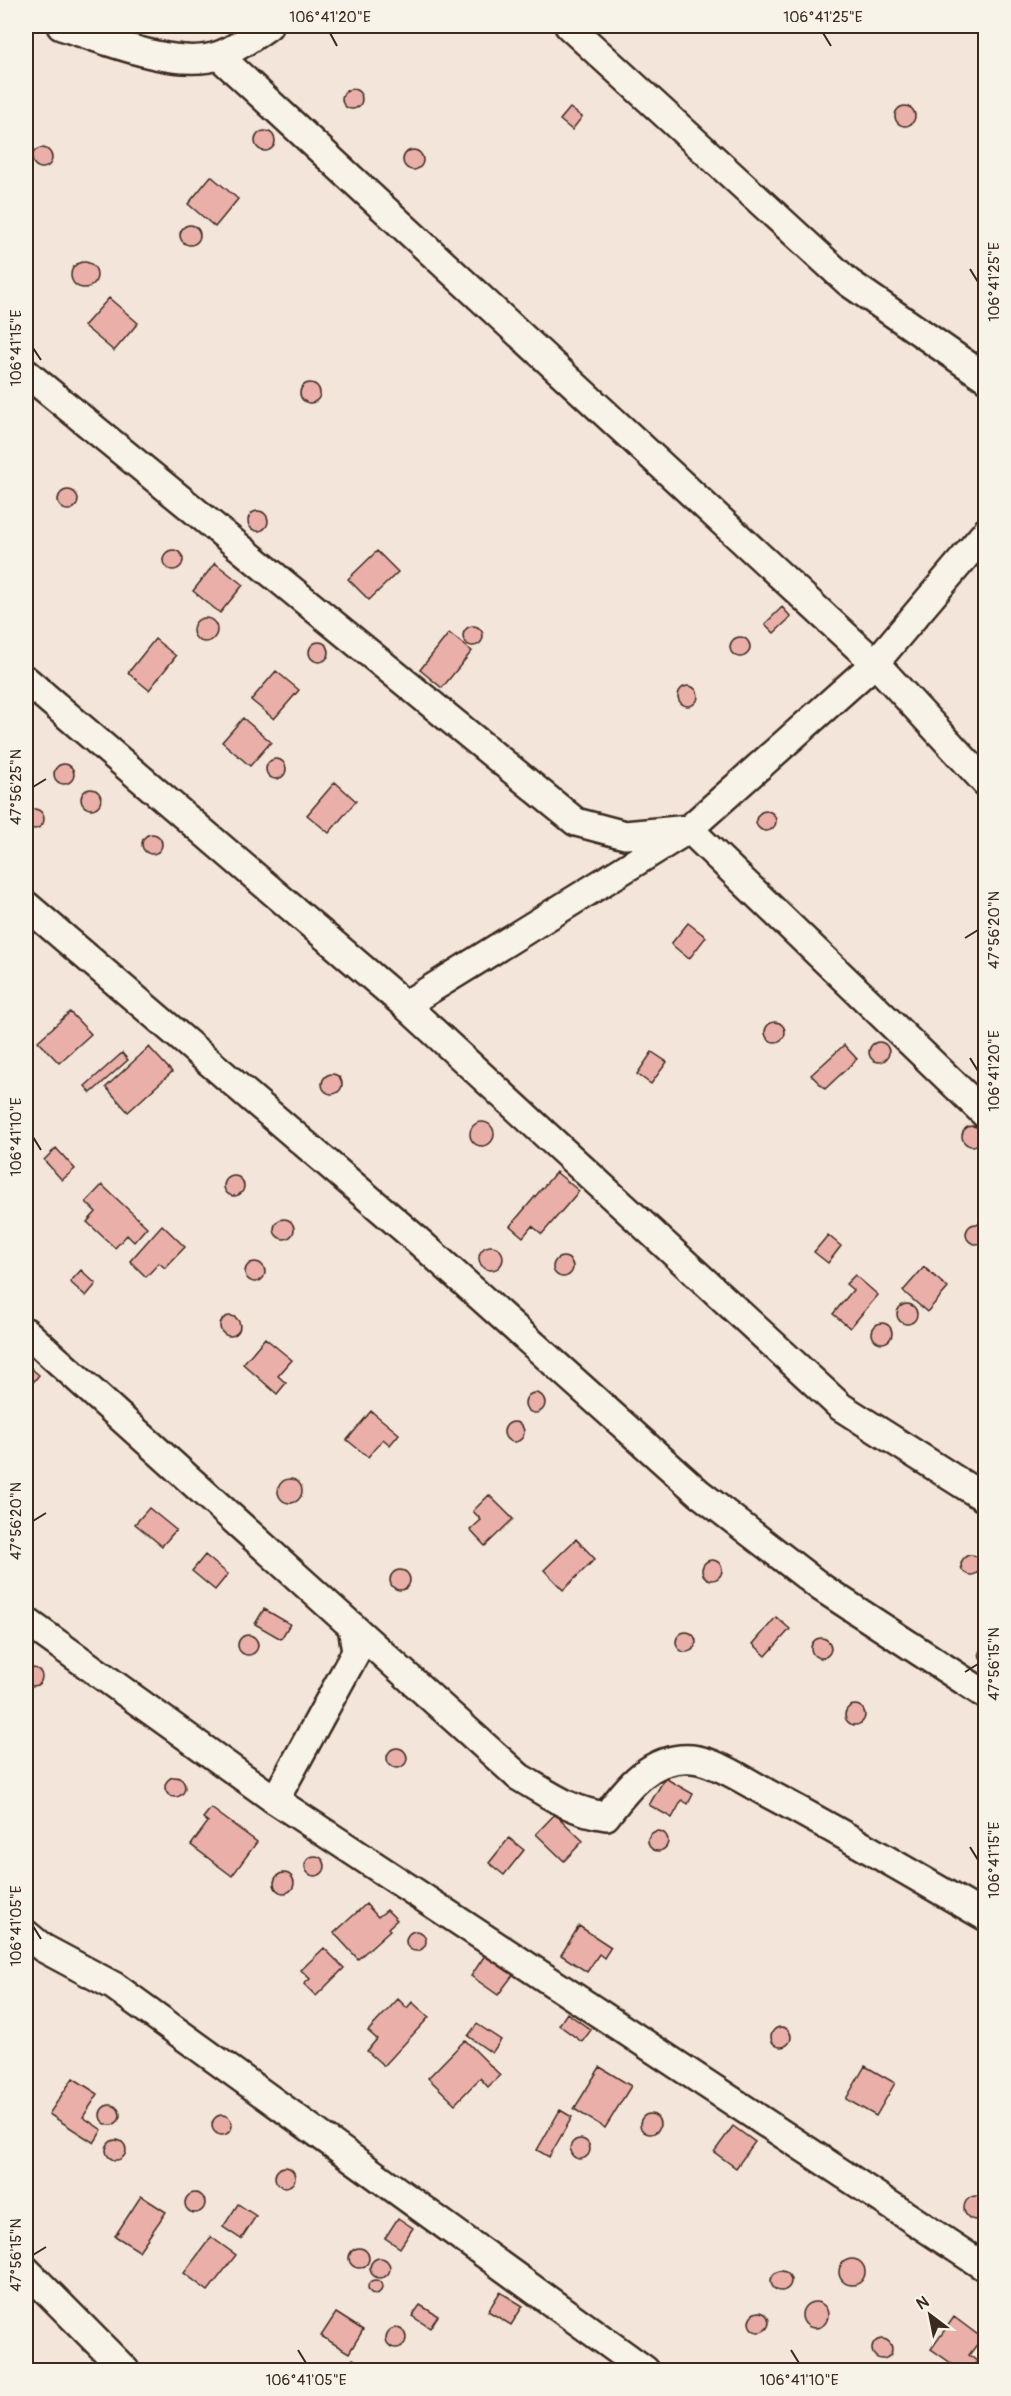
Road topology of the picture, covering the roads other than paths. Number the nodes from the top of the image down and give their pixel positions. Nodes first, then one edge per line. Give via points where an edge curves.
1 (61, 26) edge
2 (268, 26) edge
3 (569, 26) edge
4 (219, 56) junction
5 (26, 373) edge
6 (986, 378) edge
7 (986, 532) edge
8 (875, 663) junction
9 (26, 680) edge
10 (986, 783) edge
11 (689, 829) junction
12 (26, 905) edge
13 (405, 1005) junction
14 (986, 1115) edge
15 (26, 1332) edge
16 (986, 1499) edge
17 (26, 1621) edge
18 (352, 1626) junction
19 (986, 1695) edge
20 (275, 1800) junction
21 (986, 1917) edge
22 (26, 1934) edge
23 (986, 2268) edge
24 (26, 2270) edge
25 (125, 2370) edge
26 (645, 2370) edge

1 - 4 street via 150,55
2 - 4 street
3 - 6 street via 848,282
4 - 8 street
5 - 11 street via 576,822 625,835
7 - 8 street
8 - 10 street
8 - 11 street
9 - 13 street
11 - 13 street
11 - 14 street
12 - 19 street via 416,1239 699,1493 822,1588
13 - 16 street via 841,1407
15 - 18 street
17 - 20 street
18 - 20 street via 356,1652
18 - 21 street via 519,1777 581,1813 606,1816 635,1778 663,1762 693,1759 728,1772 814,1818
20 - 23 street
22 - 26 street via 43,1948 114,1986
24 - 25 street

